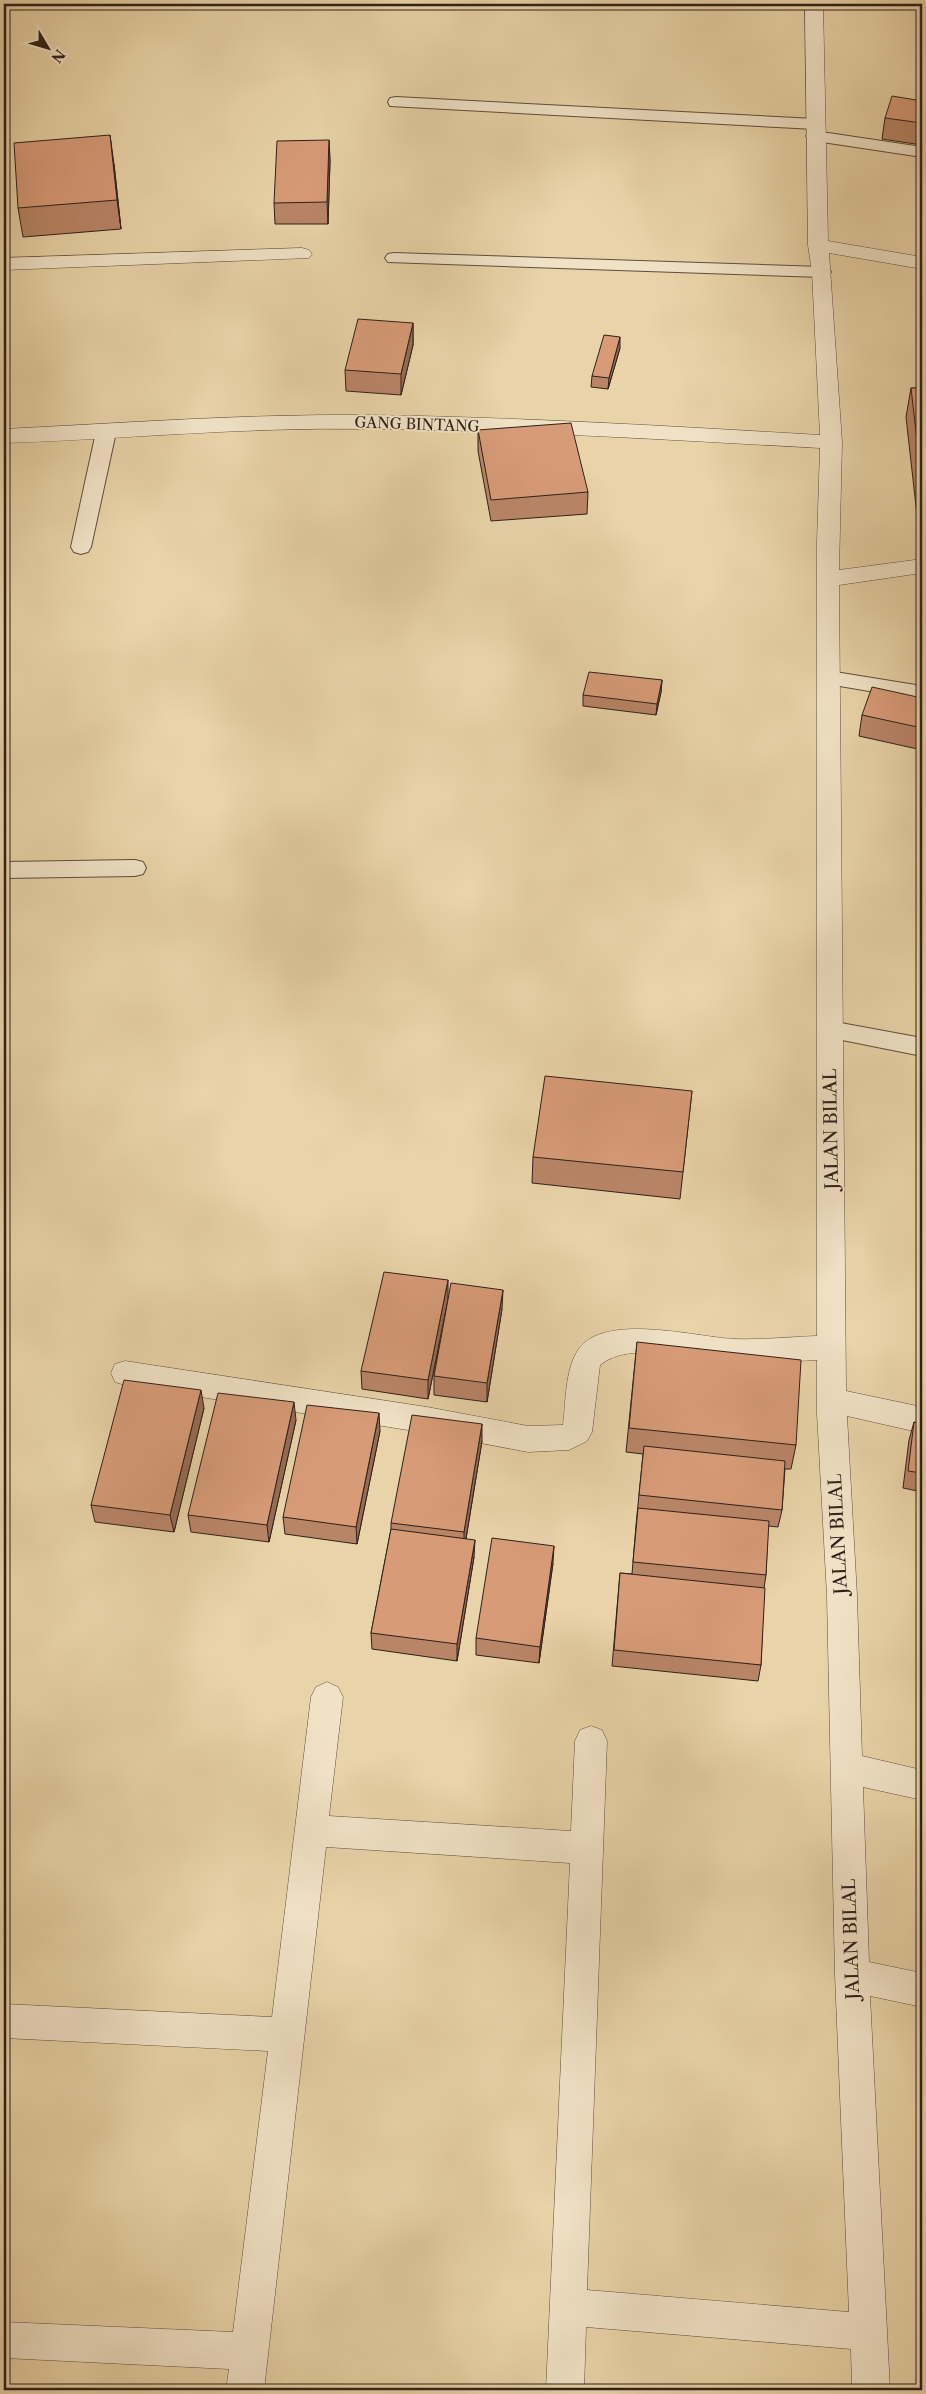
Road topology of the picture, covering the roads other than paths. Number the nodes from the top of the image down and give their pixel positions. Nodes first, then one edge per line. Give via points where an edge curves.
1 (814, 4) edge
2 (396, 102) dead end
3 (815, 130) junction
4 (922, 152) edge
5 (818, 246) junction
6 (302, 254) dead end
7 (394, 258) dead end
8 (922, 263) edge
9 (4, 264) edge
10 (822, 272) junction
11 (106, 432) junction
12 (4, 436) edge
13 (831, 442) junction
14 (81, 547) dead end
15 (922, 566) edge
16 (829, 579) junction
17 (829, 678) junction
18 (922, 693) edge
19 (135, 868) dead end
20 (4, 870) edge
21 (830, 1030) junction
22 (922, 1047) edge
23 (833, 1347) junction
24 (125, 1373) dead end
25 (832, 1400) junction
26 (922, 1420) edge
27 (326, 1697) dead end
28 (591, 1741) dead end
29 (847, 1768) junction
30 (922, 1785) edge
31 (310, 1830) junction
32 (586, 1848) junction
33 (852, 1975) junction
34 (922, 1990) edge
35 (4, 2021) edge
36 (287, 2035) junction
37 (568, 2307) junction
38 (868, 2332) junction
39 (4, 2340) edge
40 (250, 2351) junction
41 (245, 2390) edge
42 (565, 2390) edge
43 (871, 2390) edge

1 - 3 street, JALAN BILAL
2 - 3 lane
3 - 4 lane
3 - 5 street, JALAN BILAL
5 - 8 street
5 - 10 street, JALAN BILAL
6 - 9 street
7 - 10 lane
10 - 13 street, JALAN BILAL
11 - 12 street, GANG BINTANG
11 - 13 street, GANG BINTANG via 364,422 616,430
11 - 14 lane
13 - 16 street, JALAN BILAL
15 - 16 street
16 - 17 street, JALAN BILAL
17 - 18 lane
17 - 21 street, JALAN BILAL
19 - 20 lane
21 - 22 lane
21 - 23 street, JALAN BILAL
23 - 24 street via 733,1351 643,1341 599,1347 588,1358 577,1432 569,1437 528,1439
23 - 25 street, JALAN BILAL
25 - 26 street
25 - 29 street, JALAN BILAL
27 - 31 street
28 - 32 street
29 - 30 street
29 - 33 street, JALAN BILAL
31 - 32 street
31 - 36 street
32 - 37 street
33 - 34 street
33 - 38 street, JALAN BILAL
35 - 36 street
36 - 40 street
37 - 38 street
37 - 42 street
38 - 43 street, JALAN BILAL
39 - 40 street
40 - 41 street

